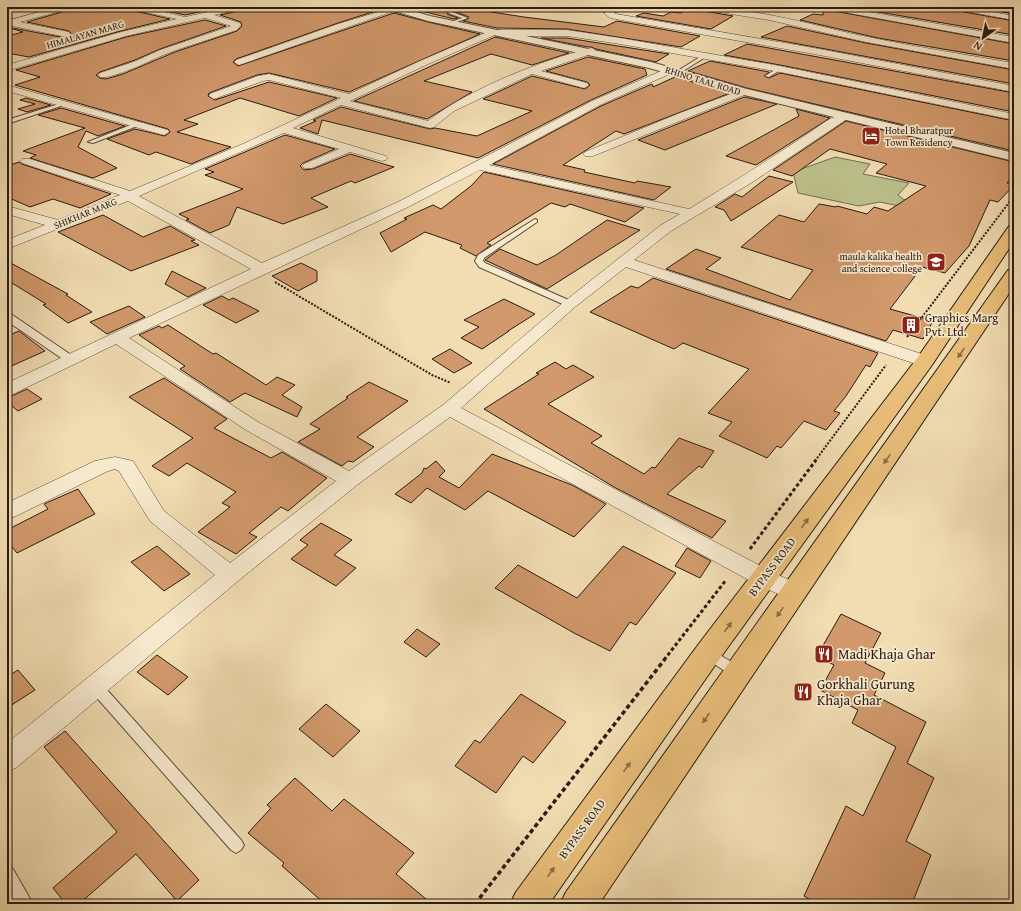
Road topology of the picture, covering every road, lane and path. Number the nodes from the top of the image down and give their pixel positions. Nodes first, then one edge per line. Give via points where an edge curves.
1 (66, 7) edge
2 (133, 7) edge
3 (240, 7) edge
4 (622, 7) edge
5 (700, 7) edge
6 (827, 7) edge
7 (953, 7) edge
8 (393, 8) edge
9 (451, 10) dead end
10 (204, 15) junction
11 (1014, 18) edge
12 (186, 19) junction
13 (8, 23) edge
14 (453, 24) junction
15 (653, 24) junction
16 (641, 29) dead end
17 (498, 33) junction
18 (66, 34) dead end
19 (630, 35) dead end
20 (1014, 40) edge
21 (620, 41) junction
22 (591, 51) junction
23 (705, 56) junction
24 (239, 62) dead end
25 (1014, 66) edge
26 (7, 68) edge
27 (780, 69) junction
28 (293, 71) dead end
29 (531, 71) junction
30 (674, 71) junction
31 (103, 75) dead end
32 (767, 76) dead end
33 (277, 79) junction
34 (584, 85) dead end
35 (7, 88) edge
36 (1014, 89) edge
37 (744, 92) junction
38 (214, 96) dead end
39 (350, 97) junction
40 (340, 102) junction
41 (64, 104) junction
42 (843, 117) junction
43 (1014, 117) edge
44 (7, 122) edge
45 (138, 124) junction
46 (283, 129) junction
47 (164, 132) dead end
48 (91, 142) dead end
49 (348, 149) junction
50 (589, 154) dead end
51 (1014, 157) edge
52 (382, 158) dead end
53 (26, 161) dead end
54 (308, 166) dead end
55 (478, 166) junction
56 (129, 196) junction
57 (7, 210) edge
58 (691, 213) junction
59 (535, 221) dead end
60 (57, 224) junction
61 (1014, 229) edge
62 (7, 245) edge
63 (623, 261) junction
64 (262, 269) junction
65 (1014, 274) edge
66 (570, 304) junction
67 (7, 316) edge
68 (118, 338) junction
69 (71, 359) junction
70 (924, 361) junction
71 (7, 390) edge
72 (470, 391) junction
73 (449, 409) junction
74 (350, 480) junction
75 (7, 512) edge
76 (230, 575) junction
77 (764, 578) junction
78 (794, 592) junction
79 (708, 653) junction
80 (737, 672) junction
81 (95, 686) junction
82 (7, 759) edge
83 (236, 845) dead end
84 (7, 875) edge
85 (26, 904) edge
86 (528, 904) edge
87 (578, 904) edge

1 - 13 street
2 - 12 street
3 - 10 street, HIMALAYAN MARG
4 - 15 street via 608,13
5 - 25 street via 776,19 866,39
6 - 20 street
7 - 11 street
8 - 14 street, RHINO TAAL ROAD
8 - 24 street
9 - 14 lane via 449,12 466,18
10 - 12 street, HIMALAYAN MARG
10 - 31 street via 237,25
12 - 26 street, HIMALAYAN MARG
13 - 18 street
14 - 17 street, RHINO TAAL ROAD
15 - 16 street
15 - 36 street
17 - 21 street via 567,33
17 - 22 street, RHINO TAAL ROAD
17 - 39 street
19 - 21 street
21 - 23 street
22 - 29 street
22 - 30 street, RHINO TAAL ROAD
23 - 27 street
23 - 30 lane
27 - 32 lane
27 - 43 street
28 - 33 street
29 - 34 street
29 - 40 street via 450,109 430,126
30 - 37 street, RHINO TAAL ROAD
30 - 55 street via 596,103
33 - 38 street via 261,78
33 - 39 street
35 - 41 street
37 - 42 street, RHINO TAAL ROAD
37 - 50 street
39 - 40 street
40 - 46 street
41 - 44 lane
41 - 45 street
42 - 51 street, RHINO TAAL ROAD
42 - 58 street via 747,180
45 - 47 street
45 - 48 lane
46 - 49 street
46 - 56 street
49 - 52 street
49 - 54 street
53 - 56 street, SHIKHAR MARG
55 - 58 street
55 - 64 street via 402,205
56 - 60 street, SHIKHAR MARG
56 - 64 street
57 - 60 street
58 - 63 street via 666,228
59 - 66 lane via 481,257 479,261 482,265
60 - 62 street, SHIKHAR MARG
61 - 70 highway, BYPASS ROAD
63 - 66 street
63 - 70 street
64 - 68 street
64 - 72 path via 268,278 349,327 432,375
65 -> 78 highway
66 - 72 street
67 - 69 street
68 - 69 street
68 - 74 street via 252,426
69 - 71 street
77 -> 70 highway, BYPASS ROAD
72 - 73 street
73 - 74 street
73 - 77 street
74 - 76 street
75 - 76 street via 102,466 115,463 126,466 157,516
76 - 81 street
77 - 78 street
79 -> 77 highway, BYPASS ROAD
78 -> 80 highway
79 - 80 lane
86 -> 79 highway, BYPASS ROAD
80 -> 87 highway
81 - 82 street
81 - 83 lane
84 - 85 lane

